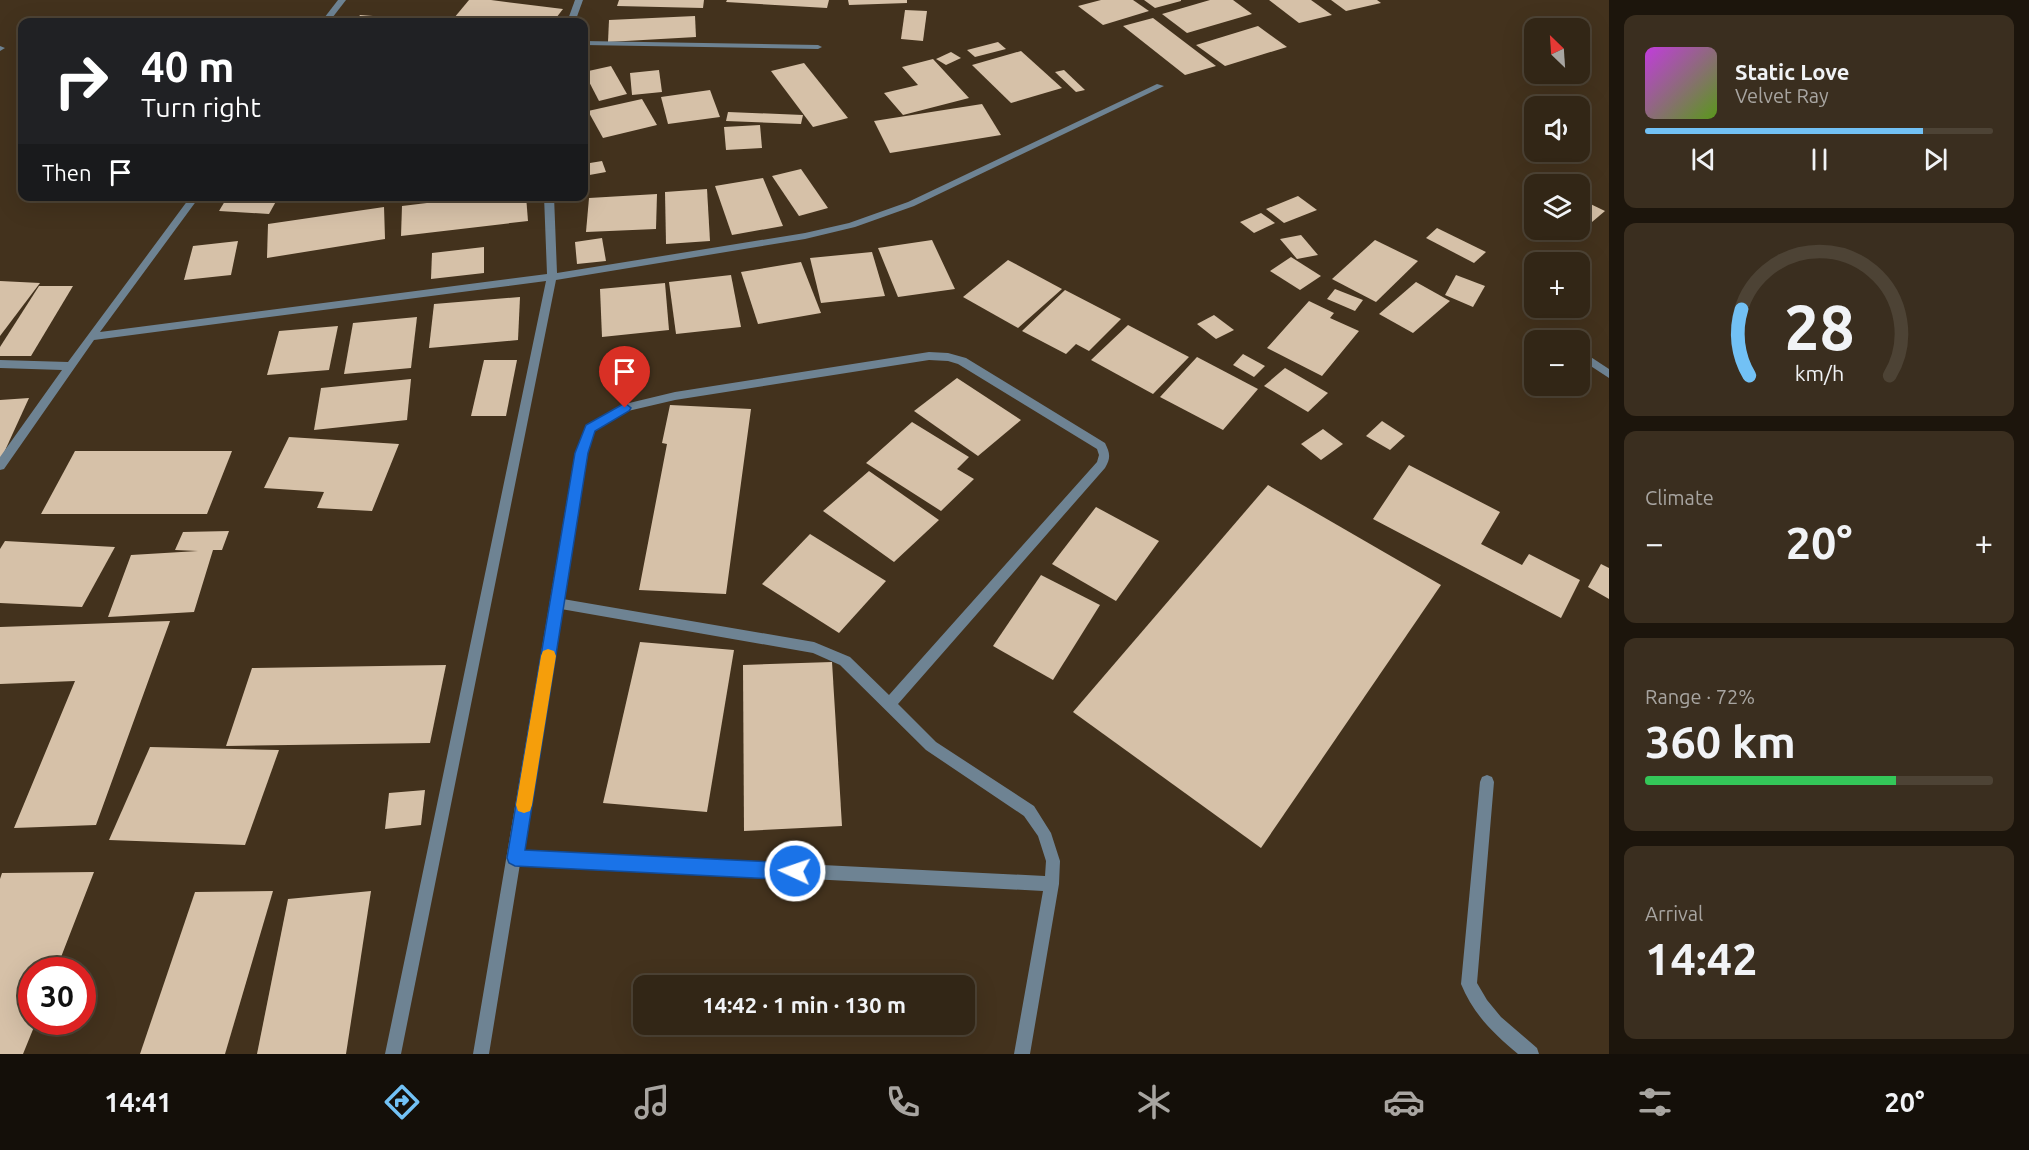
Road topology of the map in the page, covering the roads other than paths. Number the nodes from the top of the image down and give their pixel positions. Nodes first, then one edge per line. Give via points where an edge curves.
1 (342, 0) edge
2 (579, 0) edge
3 (329, 18) edge
4 (572, 18) edge
5 (588, 44) edge
6 (818, 47) dead end
7 (1160, 86) dead end
8 (192, 201) edge
9 (549, 201) edge
10 (552, 277) junction
11 (91, 337) junction
12 (1590, 361) edge
13 (0, 364) edge
14 (70, 366) junction
15 (1609, 374) edge
16 (0, 466) edge
17 (557, 603) junction
18 (889, 704) junction
19 (1487, 782) dead end
20 (515, 858) junction
21 (1052, 884) junction
22 (393, 1054) edge
23 (481, 1054) edge
24 (1022, 1054) edge
25 (1531, 1054) edge

1 - 3 street
2 - 4 street
5 - 6 street
7 - 10 street via 911,204 852,225
8 - 11 street
9 - 10 street
10 - 11 street
10 - 22 street
11 - 14 street
12 - 15 street
13 - 14 street
14 - 16 street
17 - 18 street via 814,648 845,661
17 - 18 street via 581,453 590,428 625,408 675,396 929,356 962,361 1101,446 1105,460
17 - 20 street
18 - 21 street via 931,746 1029,811 1044,833 1053,861
19 - 25 street via 1469,984 1491,1020
20 - 21 street
20 - 23 street
21 - 24 street

